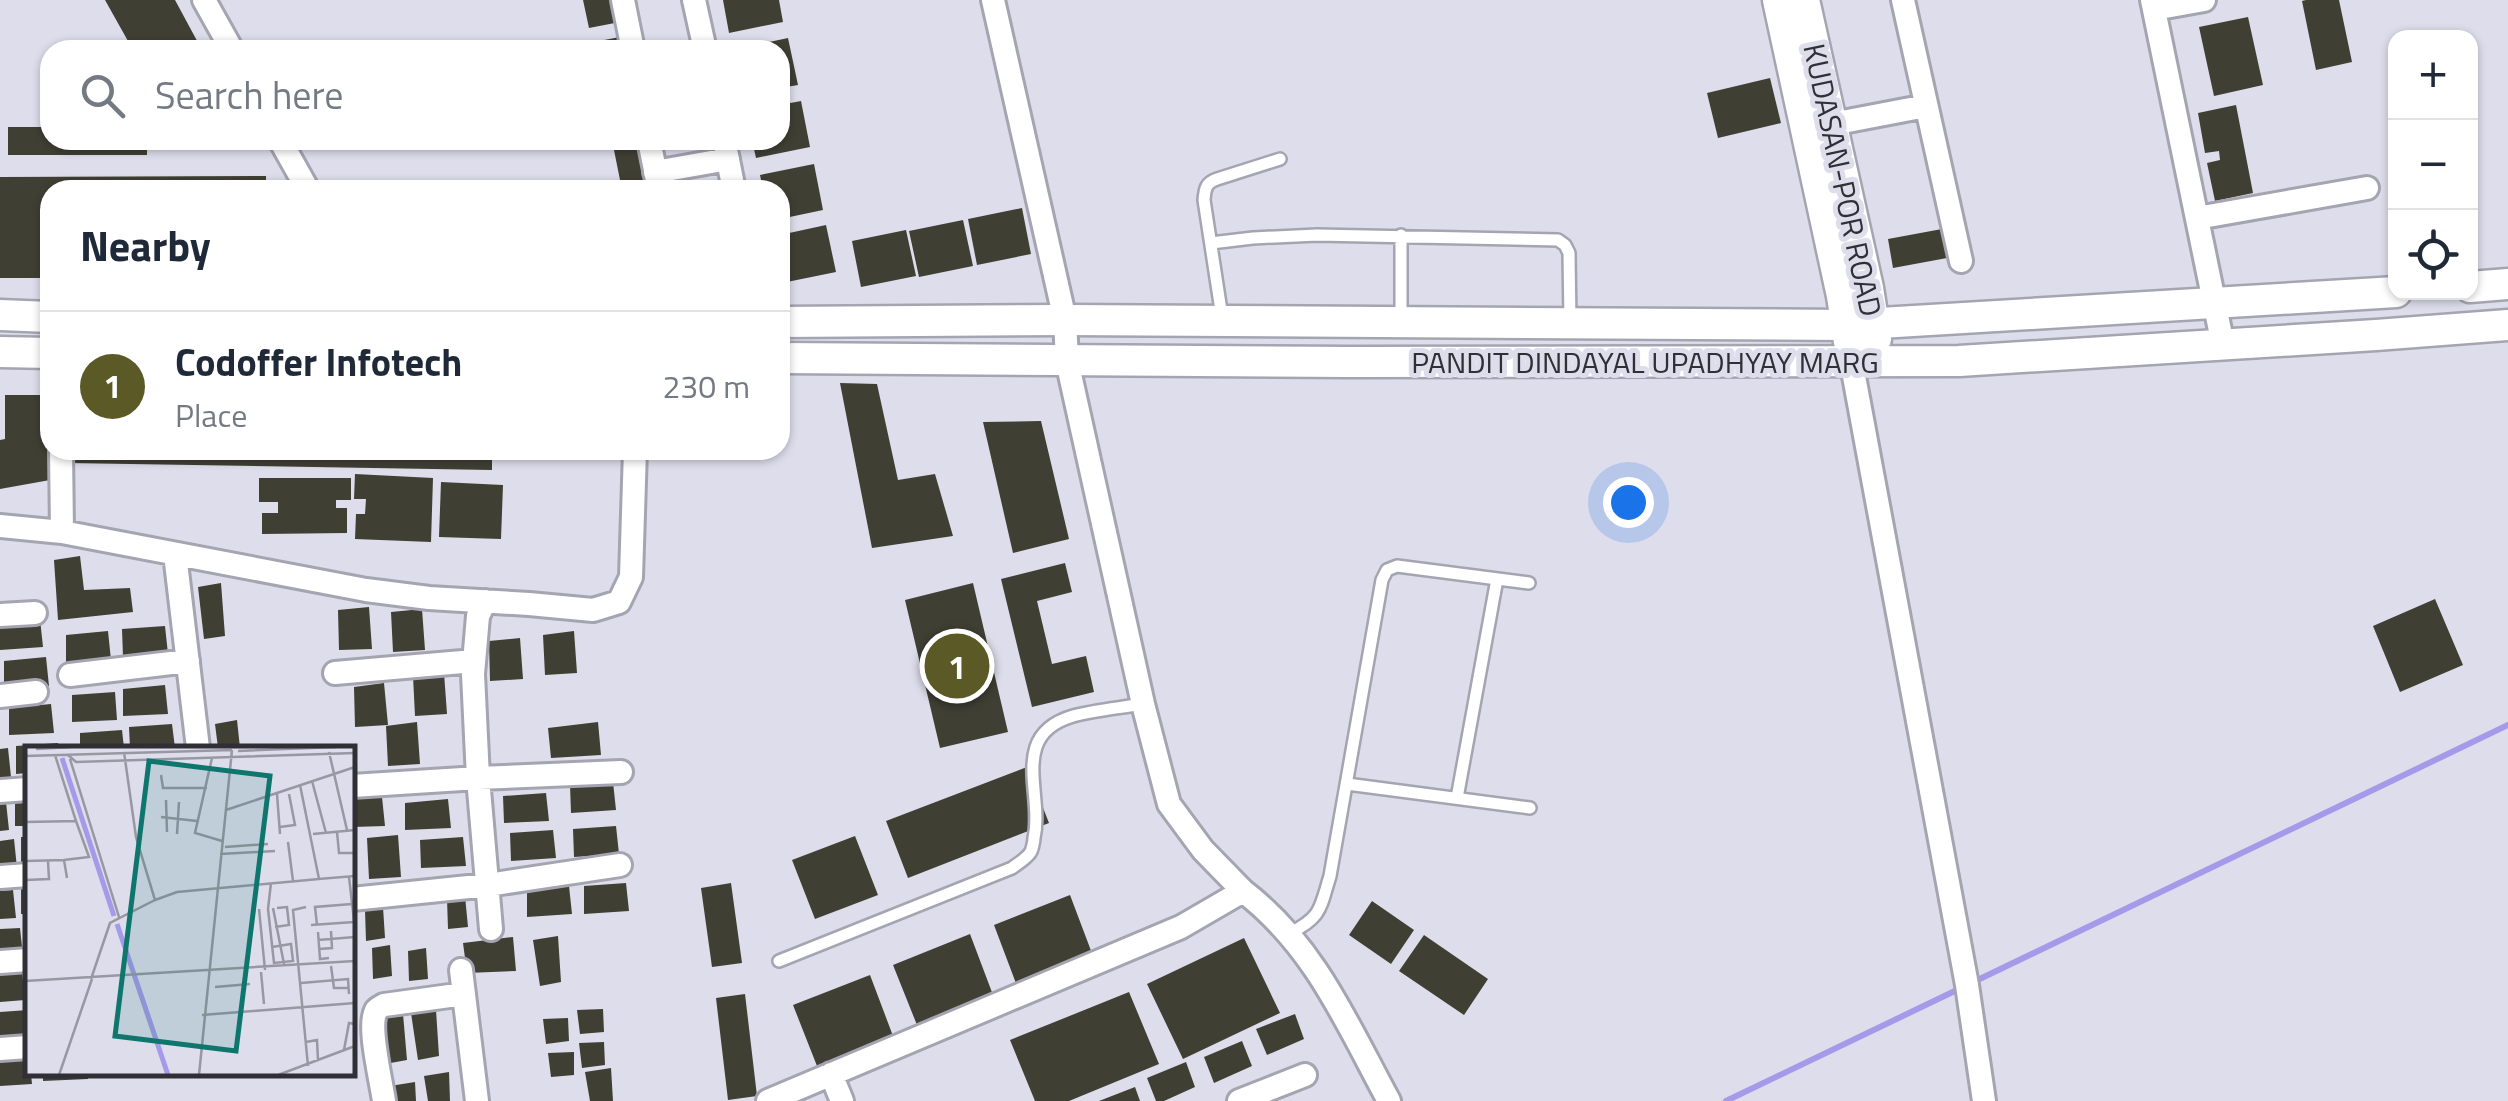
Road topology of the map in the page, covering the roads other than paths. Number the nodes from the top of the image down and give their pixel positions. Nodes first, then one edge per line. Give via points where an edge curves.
1 (204, 0) edge
2 (623, 0) edge
3 (694, 0) edge
4 (993, 0) edge
5 (1778, 0) edge
6 (1804, 0) edge
7 (1903, 0) edge
8 (2204, 0) edge
9 (2153, 4) edge
10 (226, 40) edge
11 (630, 40) edge
12 (703, 40) edge
13 (1926, 106) junction
14 (1832, 124) junction
15 (286, 150) edge
16 (651, 150) edge
17 (726, 150) edge
18 (1280, 160) dead end
19 (302, 180) edge
20 (657, 180) edge
21 (659, 180) edge
22 (732, 180) edge
23 (2366, 188) dead end
24 (2197, 218) junction
25 (1401, 236) junction
26 (1211, 243) junction
27 (1960, 261) dead end
28 (2508, 284) edge
29 (2478, 286) edge
30 (2388, 293) edge
31 (2214, 304) junction
32 (0, 315) edge
33 (40, 316) edge
34 (1064, 320) junction
35 (790, 322) edge
36 (1222, 322) junction
37 (1401, 323) junction
38 (1570, 324) junction
39 (1861, 324) junction
40 (2508, 325) edge
41 (2222, 345) junction
42 (0, 352) edge
43 (40, 353) edge
44 (790, 358) edge
45 (1067, 361) junction
46 (1864, 361) junction
47 (62, 460) edge
48 (635, 460) edge
49 (0, 526) edge
50 (62, 532) junction
51 (175, 554) junction
52 (1497, 579) junction
53 (1529, 583) dead end
54 (484, 601) junction
55 (34, 613) dead end
56 (0, 616) edge
57 (188, 661) junction
58 (474, 661) junction
59 (335, 673) dead end
60 (70, 675) dead end
61 (36, 692) dead end
62 (0, 696) edge
63 (1144, 704) junction
64 (198, 746) edge
65 (622, 772) dead end
66 (478, 778) junction
67 (1347, 784) junction
68 (355, 786) edge
69 (25, 789) edge
70 (0, 791) edge
71 (1457, 798) junction
72 (1530, 808) dead end
73 (620, 865) dead end
74 (25, 875) edge
75 (0, 877) edge
76 (488, 885) junction
77 (1243, 891) junction
78 (355, 899) edge
79 (491, 929) dead end
80 (1290, 934) junction
81 (25, 960) edge
82 (779, 961) dead end
83 (0, 962) edge
84 (461, 970) dead end
85 (464, 994) junction
86 (25, 1047) edge
87 (0, 1049) edge
88 (831, 1074) junction
89 (1305, 1075) dead end
90 (384, 1101) edge
91 (478, 1101) edge
92 (768, 1101) edge
93 (842, 1101) edge
94 (1240, 1101) edge
95 (1389, 1101) edge
96 (1984, 1101) edge

1 - 10 street
2 - 11 street
3 - 12 street
4 - 34 street
5 - 39 street, KUDASAN-POR ROAD
6 - 14 street, KUDASAN-POR ROAD
7 - 13 street
8 - 9 street
9 - 24 street
13 - 14 street
13 - 27 street
14 - 39 street, KUDASAN-POR ROAD
15 - 19 street
16 - 20 street
17 - 21 street
17 - 22 street
18 - 26 lane via 1204,188
23 - 24 street
24 - 31 street
25 - 26 lane
25 - 37 lane
25 - 38 lane via 1558,240 1569,253
26 - 36 lane
28 - 29 street
30 - 31 street, PANDIT DINDAYAL UPADHYAY MARG
31 - 39 street, PANDIT DINDAYAL UPADHYAY MARG
31 - 41 street
32 - 33 street
34 - 35 street, PANDIT DINDAYAL UPADHYAY MARG
34 - 36 street, PANDIT DINDAYAL UPADHYAY MARG
34 - 45 street
36 - 37 street, PANDIT DINDAYAL UPADHYAY MARG
37 - 38 street, PANDIT DINDAYAL UPADHYAY MARG
38 - 39 street, PANDIT DINDAYAL UPADHYAY MARG
39 - 46 street, KUDASAN-POR ROAD
40 - 41 street, PANDIT DINDAYAL UPADHYAY MARG
41 - 46 street, PANDIT DINDAYAL UPADHYAY MARG
42 - 43 street
44 - 45 street, PANDIT DINDAYAL UPADHYAY MARG
45 - 46 street, PANDIT DINDAYAL UPADHYAY MARG
45 - 63 street
46 - 96 street
47 - 50 street
48 - 54 street via 630,577 618,602 592,610
49 - 50 street
50 - 51 street
51 - 54 street via 366,590
51 - 57 street
52 - 53 lane
52 - 67 lane via 1387,570
52 - 71 lane
54 - 58 street
55 - 56 street
57 - 60 street
57 - 64 street
58 - 59 street
58 - 66 street
61 - 62 street
63 - 77 street via 1169,804
63 - 82 lane via 1070,717 1039,739 1032,779 1037,827 1031,852 1012,868
65 - 66 street
66 - 68 street
66 - 76 street
67 - 71 lane
67 - 80 lane via 1317,915
69 - 70 street
71 - 72 lane
73 - 76 street
74 - 75 street
76 - 78 street
76 - 79 street
77 - 80 street
77 - 88 street via 1181,927
80 - 95 street via 1330,991
81 - 83 street
84 - 85 street
85 - 90 street via 376,1010
85 - 91 street
86 - 87 street
88 - 92 street
88 - 93 street
89 - 94 street

